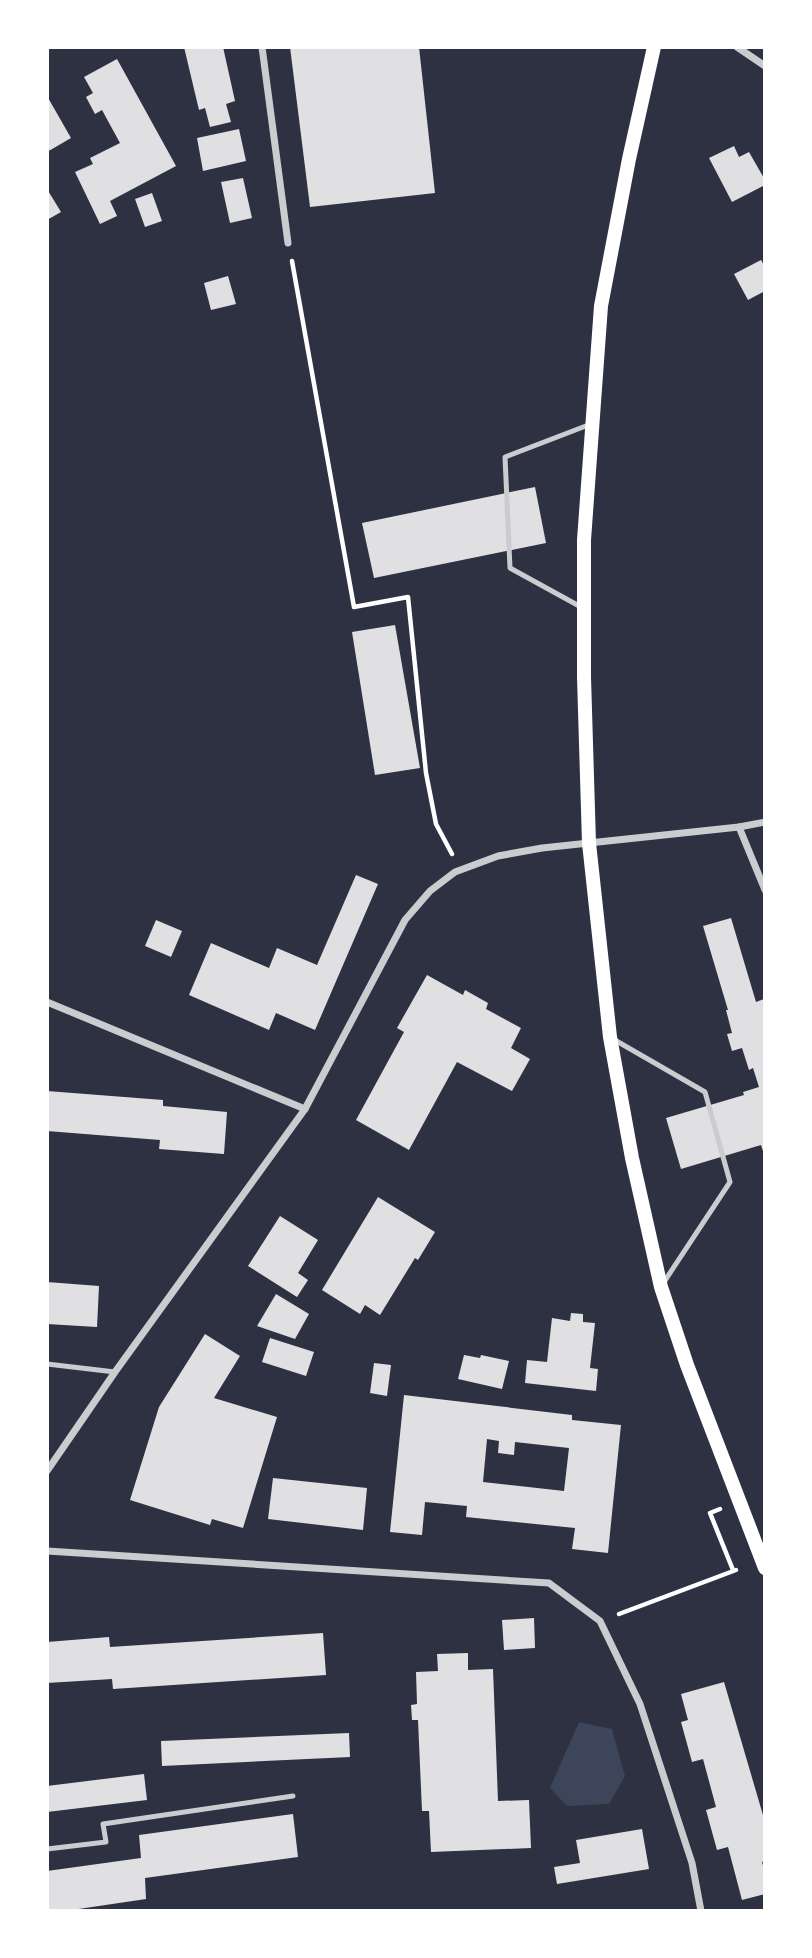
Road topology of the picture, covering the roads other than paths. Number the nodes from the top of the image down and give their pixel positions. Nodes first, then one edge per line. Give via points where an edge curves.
1 (262, 47) edge
2 (654, 47) edge
3 (737, 47) edge
4 (765, 65) edge
5 (288, 243) road end
6 (591, 424) junction
7 (584, 609) junction
8 (765, 822) edge
9 (739, 827) junction
10 (589, 844) junction
11 (765, 890) edge
12 (47, 1002) edge
13 (610, 1037) junction
14 (305, 1109) junction
15 (661, 1287) junction
16 (47, 1364) edge
17 (115, 1372) junction
18 (47, 1471) edge
19 (47, 1551) edge
20 (765, 1567) edge
21 (293, 1796) dead end
22 (47, 1849) edge
23 (701, 1911) edge

1 - 5 street
2 - 6 main road via 601,306
3 - 4 street
6 - 7 main road
6 - 7 lane via 505,457 510,568
7 - 10 main road
8 - 9 street
9 - 10 street
9 - 11 street
10 - 13 main road
10 - 14 street via 498,856 455,872 430,891 405,920
12 - 14 street
13 - 15 main road
13 - 15 lane via 705,1092 730,1182
14 - 17 street
15 - 20 main road
16 - 17 lane
17 - 18 street
19 - 23 street via 549,1583 600,1622 640,1704 692,1863
21 - 22 lane via 103,1824 106,1842

